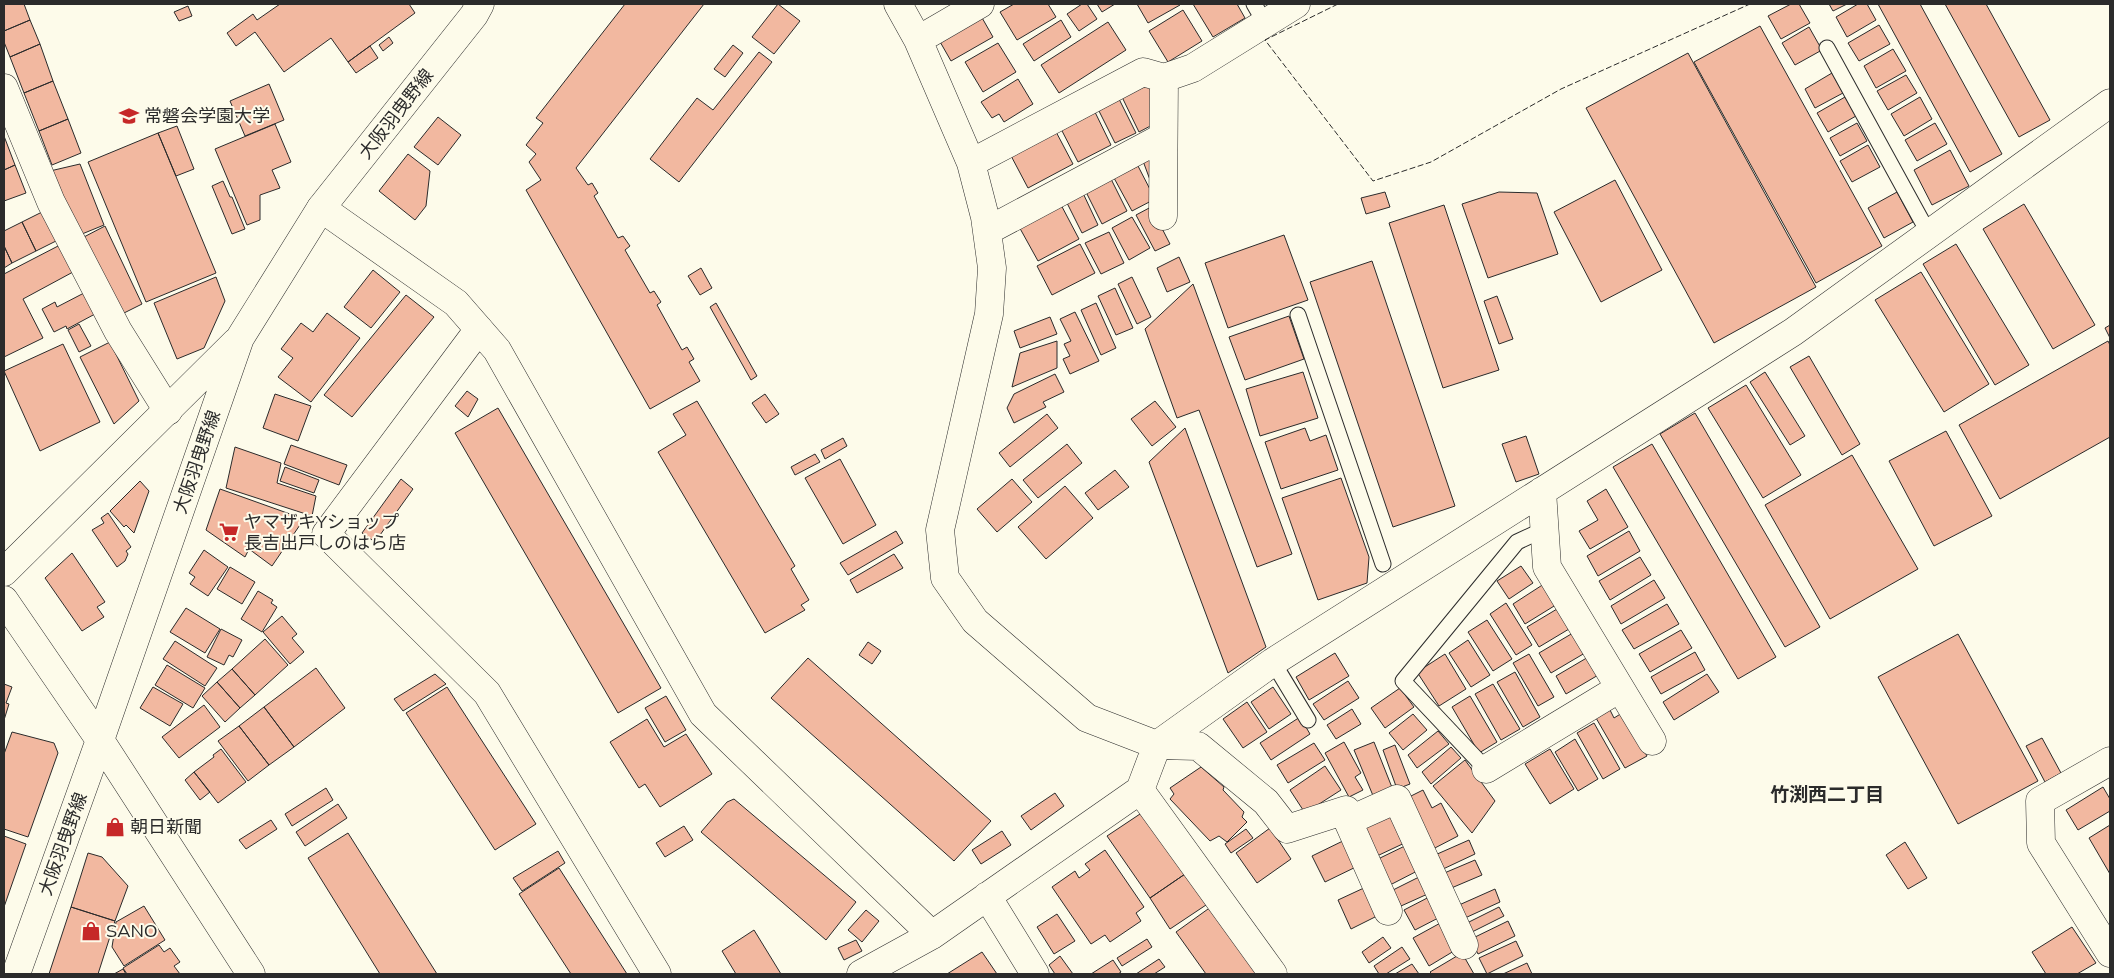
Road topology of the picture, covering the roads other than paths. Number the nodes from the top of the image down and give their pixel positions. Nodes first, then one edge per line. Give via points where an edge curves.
1 (480, 4) edge
2 (898, 4) edge
3 (980, 4) edge
4 (1296, 4) edge
5 (1259, 13) edge
6 (918, 40) junction
7 (1827, 48) dead end
8 (1164, 78) junction
9 (4, 88) edge
10 (2110, 103) edge
11 (1163, 137) junction
12 (971, 163) junction
13 (321, 208) junction
14 (1164, 216) dead end
15 (987, 231) junction
16 (1929, 234) junction
17 (1298, 315) dead end
18 (479, 329) junction
19 (240, 338) junction
20 (168, 411) junction
21 (1542, 491) junction
22 (1545, 529) junction
23 (1383, 564) dead end
24 (4, 572) edge
25 (4, 600) edge
26 (1272, 662) junction
27 (1620, 688) junction
28 (1308, 720) dead end
29 (100, 740) junction
30 (1652, 741) dead end
31 (1157, 745) junction
32 (2110, 760) edge
33 (1486, 769) joint
34 (1140, 790) junction
35 (1348, 821) junction
36 (987, 896) junction
37 (1388, 911) dead end
38 (932, 935) junction
39 (1464, 946) dead end
40 (2110, 953) edge
41 (12, 969) edge
42 (251, 974) edge
43 (657, 974) edge
44 (861, 974) edge
45 (1035, 974) edge
46 (1273, 974) edge

1 - 13 street, 大阪羽曳野線
2 - 6 street
3 - 6 street
4 - 5 street
5 - 8 street via 1193,68
6 - 12 street
7 - 16 lane
8 - 11 street
8 - 12 street via 1143,72
9 - 20 street via 51,202 118,331
10 - 16 street
11 - 14 street
11 - 15 street
12 - 15 street
13 - 18 street via 456,303
13 - 19 street, 大阪羽曳野線
15 - 31 street via 992,268 988,314 940,530 945,578 975,621 1087,718
16 - 21 street via 1793,332
17 - 23 lane
18 - 38 street via 497,350 703,714
18 - 43 street via 326,534 487,693
19 - 20 street
19 - 29 street, 大阪羽曳野線
20 - 24 street
21 - 22 street
21 - 26 street
22 - 27 street via 1547,567
22 - 33 lane via 1517,542 1403,681
25 - 29 street
26 - 28 lane
26 - 31 street
27 - 30 street
27 - 33 street
29 - 41 street, 大阪羽曳野線
29 - 42 street
31 - 34 street
31 - 35 street via 1198,746 1266,802 1287,829 1346,810
32 - 40 street via 2040,801 2041,843
34 - 36 street
34 - 46 street
35 - 37 street
35 - 39 street via 1398,799
36 - 38 street
36 - 45 street
38 - 44 street

